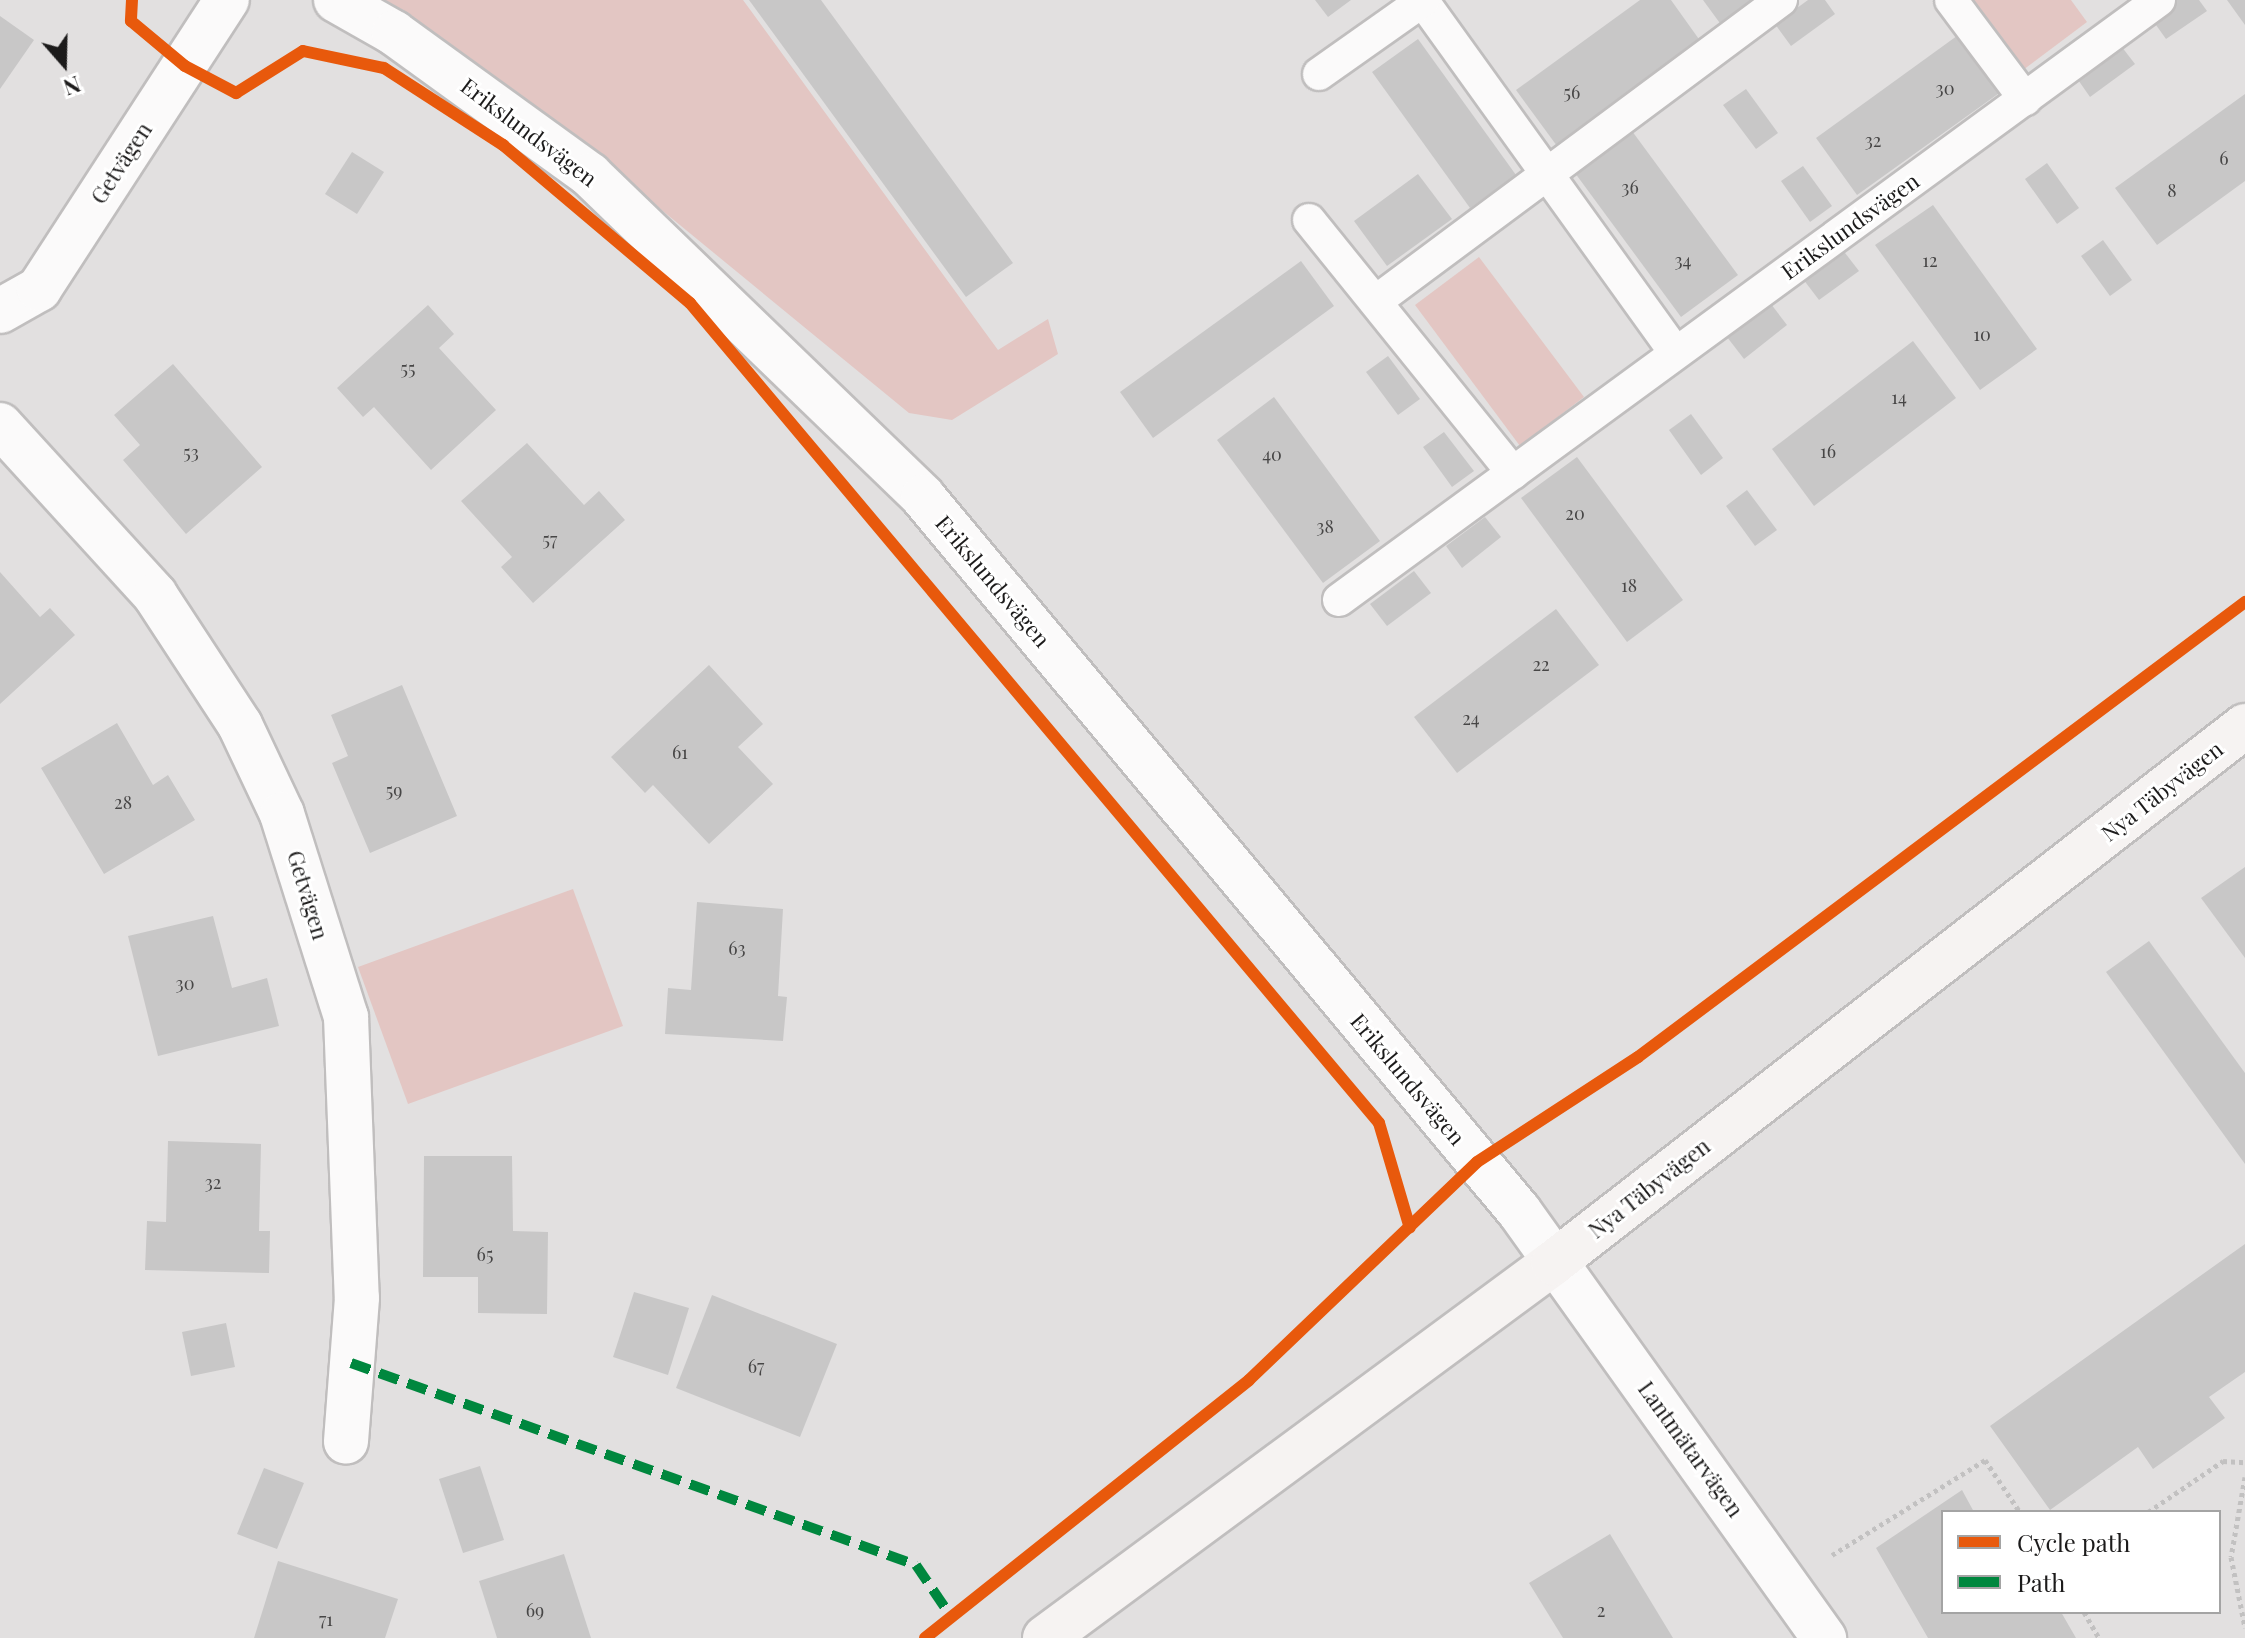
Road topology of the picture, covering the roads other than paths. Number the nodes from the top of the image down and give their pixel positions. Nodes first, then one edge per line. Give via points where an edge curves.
1 (227, 0) edge
2 (336, 0) edge
3 (1423, 0) edge
4 (1781, 0) edge
5 (1951, 0) edge
6 (2159, 0) edge
7 (1319, 74) dead end
8 (2025, 99) junction
9 (1544, 173) junction
10 (1309, 220) dead end
11 (1379, 299) junction
12 (0, 311) edge
13 (1675, 352) junction
14 (3, 436) edge
15 (1513, 473) junction
16 (1339, 600) dead end
17 (2245, 726) edge
18 (1553, 1263) junction
19 (346, 1442) dead end
20 (1045, 1638) edge
21 (1824, 1638) edge

1 - 12 street, Getvägen via 39,289
2 - 18 street, Erikslundsvägen via 394,33 590,175 923,497 1519,1211
3 - 7 lane
3 - 9 lane
4 - 9 lane
5 - 8 lane
6 - 8 lane, Erikslundsvägen
8 - 13 lane, Erikslundsvägen
9 - 11 lane
9 - 13 lane
10 - 11 lane
11 - 15 lane
13 - 15 lane, Erikslundsvägen
14 - 19 street, Getvägen via 155,595 240,725 282,814 346,1017 357,1298
15 - 16 lane, Erikslundsvägen
17 - 18 main road, Nya Täbyvägen
18 - 20 main road, Nya Täbyvägen
18 - 21 street, Lantmätarvägen

